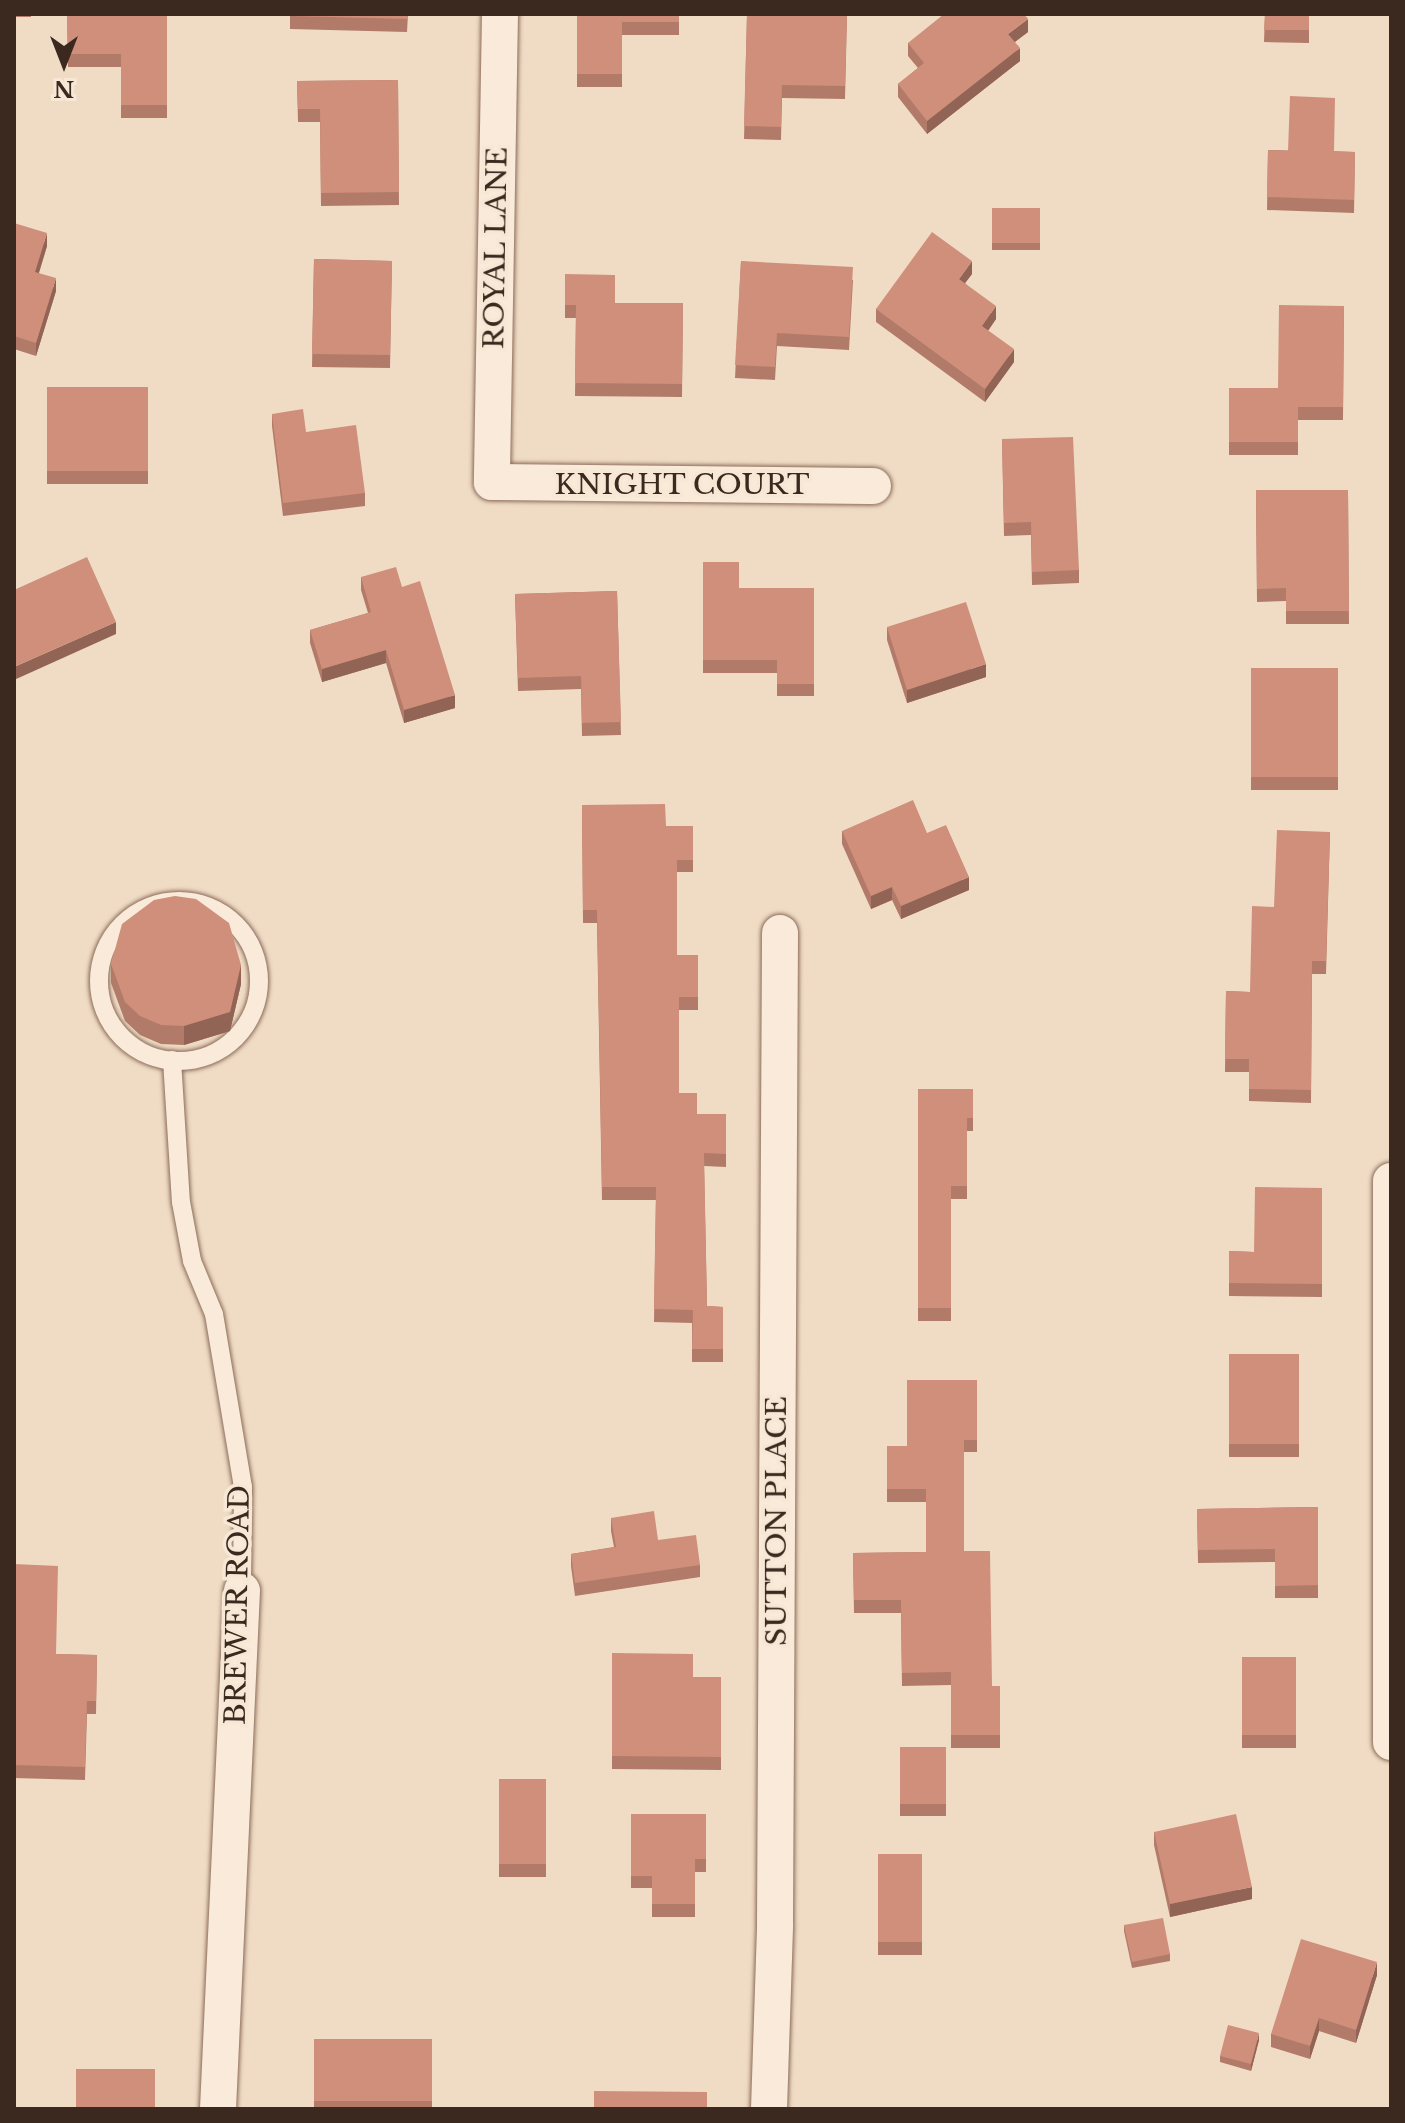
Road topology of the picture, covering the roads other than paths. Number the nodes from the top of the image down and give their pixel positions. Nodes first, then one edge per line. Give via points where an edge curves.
1 (500, 14) edge
2 (492, 482) joint
3 (873, 486) dead end
4 (780, 933) dead end
5 (172, 1060) junction
6 (1391, 1181) edge
7 (242, 1591) joint
8 (1391, 1742) edge
9 (218, 2109) edge
10 (769, 2109) edge

1 - 2 street, ROYAL LANE
2 - 3 street, KNIGHT COURT
4 - 10 street, SUTTON PLACE via 776,1908
5 - 5 lane via 215,1053 236,1038 259,991 258,964 239,930 208,906 182,901 155,904 131,916 112,935 101,959 98,985 117,1034 138,1051
5 - 7 lane, BREWER ROAD via 181,1202 192,1261 214,1314 243,1487
6 - 8 street
7 - 9 street, BREWER ROAD

